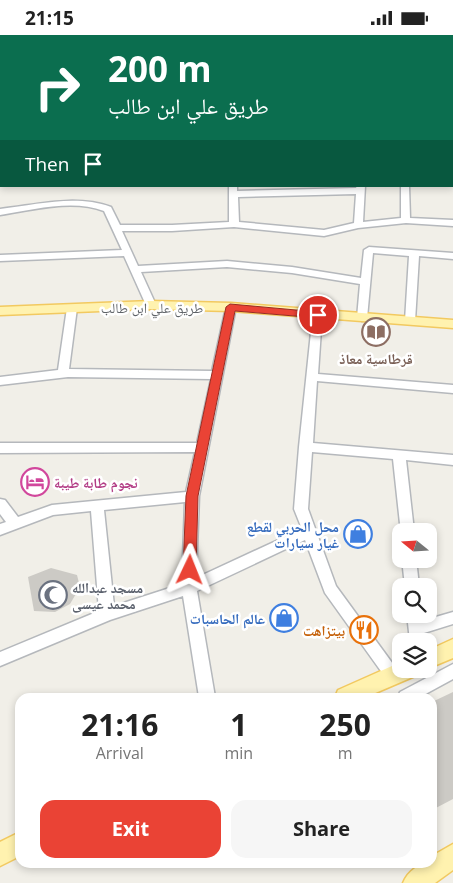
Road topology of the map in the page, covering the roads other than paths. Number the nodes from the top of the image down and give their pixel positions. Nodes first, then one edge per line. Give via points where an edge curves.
1 (405, 187) edge
2 (322, 189) edge
3 (361, 189) edge
4 (233, 190) edge
5 (0, 212) edge
6 (406, 220) junction
7 (453, 223) edge
8 (234, 224) junction
9 (358, 225) junction
10 (116, 228) junction
11 (128, 253) junction
12 (414, 253) junction
13 (453, 256) edge
14 (0, 258) edge
15 (134, 269) junction
16 (365, 282) junction
17 (151, 305) junction
18 (230, 307) junction
19 (72, 308) junction
20 (0, 311) edge
21 (318, 315) junction
22 (362, 318) junction
23 (410, 321) junction
24 (453, 324) edge
25 (63, 373) junction
26 (217, 375) junction
27 (312, 377) junction
28 (0, 381) edge
29 (453, 389) edge
30 (202, 447) junction
31 (305, 447) junction
32 (0, 448) edge
33 (399, 455) junction
34 (453, 460) edge
35 (192, 496) junction
36 (0, 504) edge
37 (98, 505) junction
38 (15, 523) junction
39 (405, 523) edge
40 (0, 530) edge
41 (309, 532) junction
42 (189, 588) junction
43 (107, 615) junction
44 (453, 618) edge
45 (420, 633) edge
46 (453, 648) edge
47 (437, 655) edge
48 (0, 659) edge
49 (392, 661) edge
50 (453, 671) edge
51 (392, 676) edge
52 (207, 693) edge
53 (354, 693) edge
54 (413, 693) edge
55 (15, 846) edge
56 (0, 854) edge
57 (431, 868) edge
58 (415, 883) edge

1 - 6 street
2 - 3 street
2 - 4 street
3 - 9 street
4 - 8 street
5 - 10 street via 78,203 100,205 108,209
6 - 7 street
6 - 9 street
8 - 9 street via 324,233
8 - 10 street
10 - 11 street
11 - 14 street
11 - 15 street
12 - 13 street
12 - 16 street via 368,250
12 - 23 street
15 - 16 street via 227,264
15 - 17 street
16 - 22 street
17 - 18 main road, طريق علي ابن طالب
17 - 19 main road, طريق علي ابن طالب
18 - 21 main road, طريق علي ابن طالب
18 - 26 street
19 - 20 main road, طريق علي ابن طالب
19 - 25 street
21 - 22 main road, طريق علي ابن طالب
21 - 27 street
22 - 23 main road, طريق علي ابن طالب
23 - 24 main road, طريق علي ابن طالب
25 - 26 street
25 - 28 street
26 - 30 street
27 - 29 street
27 - 31 street
30 - 32 street
30 - 35 street
31 - 33 street
31 - 41 street via 301,509
33 - 34 street
33 - 39 street
35 - 37 street
35 - 42 street
36 - 38 street
37 - 38 street via 52,510
37 - 43 street
38 - 40 street
41 - 42 street
41 - 49 street via 330,589
42 - 43 street
42 - 52 street
43 - 48 street
44 - 45 street
46 - 47 main road
50 - 54 street
51 - 53 main road
55 - 56 main road
57 - 58 main road

